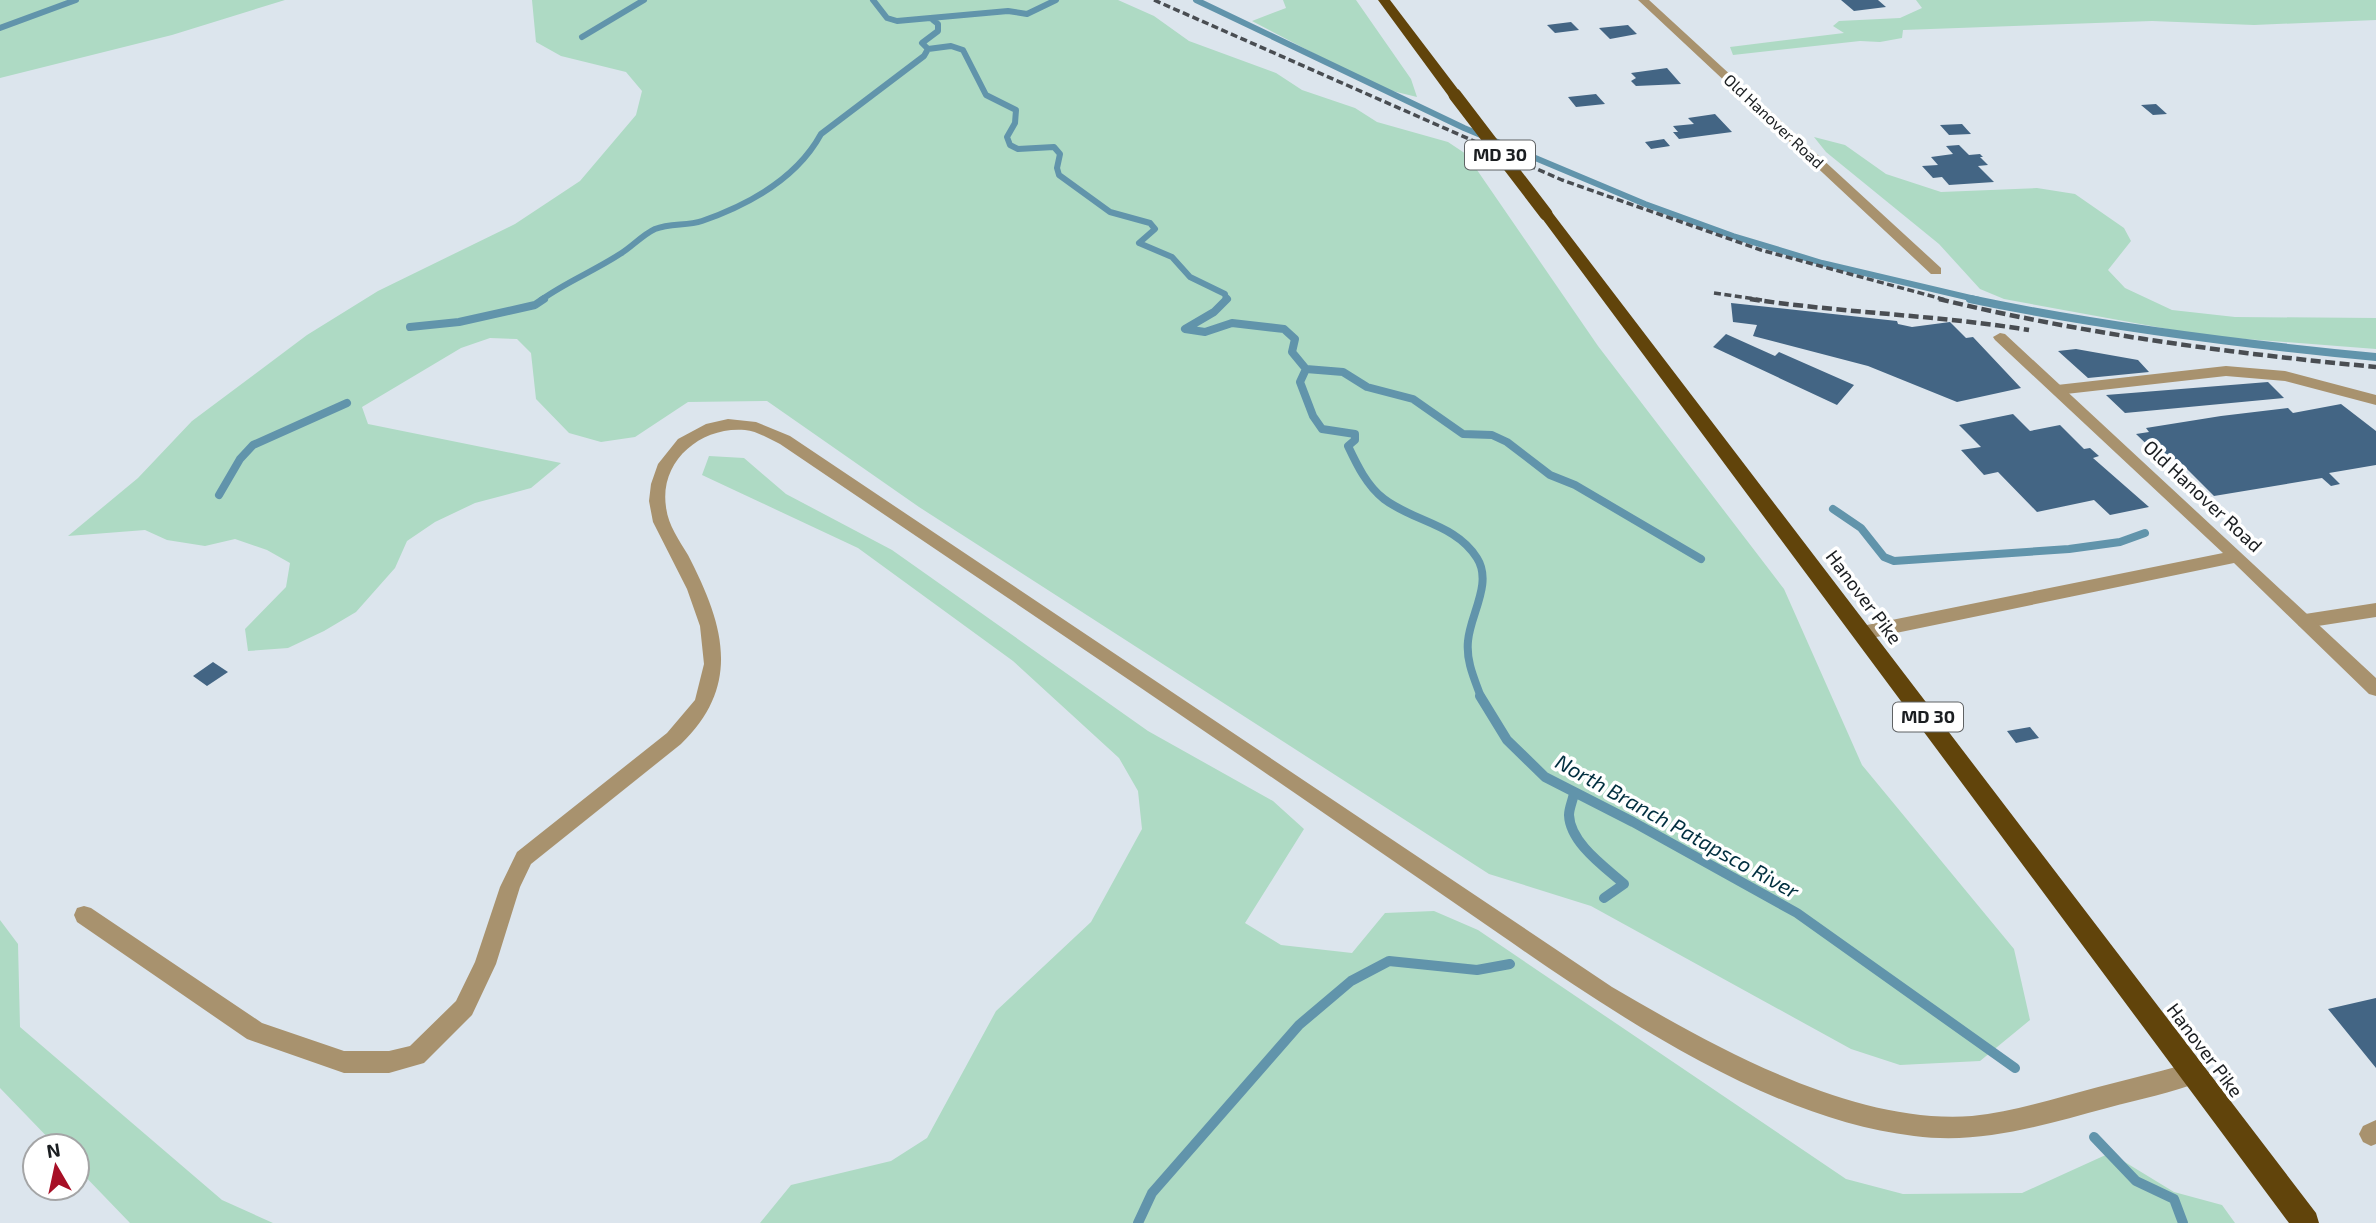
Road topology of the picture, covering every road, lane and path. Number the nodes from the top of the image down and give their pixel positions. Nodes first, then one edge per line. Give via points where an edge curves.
1 (1384, 0) edge
2 (1643, 0) edge
3 (1936, 271) dead end
4 (2000, 337) dead end
5 (2057, 390) junction
6 (2376, 400) edge
7 (2237, 556) junction
8 (2376, 610) edge
9 (2305, 621) junction
10 (1862, 633) junction
11 (2376, 689) edge
12 (84, 915) dead end
13 (2194, 1073) junction
14 (2306, 1223) edge

1 - 10 highway, Hanover Pike / MD 30, bridge
2 - 3 street, Old Hanover Road
4 - 5 street, Old Hanover Road
5 - 6 street via 2226,371 2286,376
5 - 7 street, Old Hanover Road
7 - 9 street, Old Hanover Road
7 - 10 street
8 - 9 street
9 - 11 street, Old Hanover Road
10 - 13 highway, Hanover Pike / MD 30
12 - 13 street via 255,1031 344,1062 389,1062 416,1055 464,1008 524,858 684,730 704,701 715,646 706,616 663,525 657,503 659,482 674,451 688,438 702,430 744,425 785,440 1604,994 1748,1072 1840,1107 1908,1124 1957,1128 2002,1124
13 - 14 highway, Hanover Pike / MD 30

